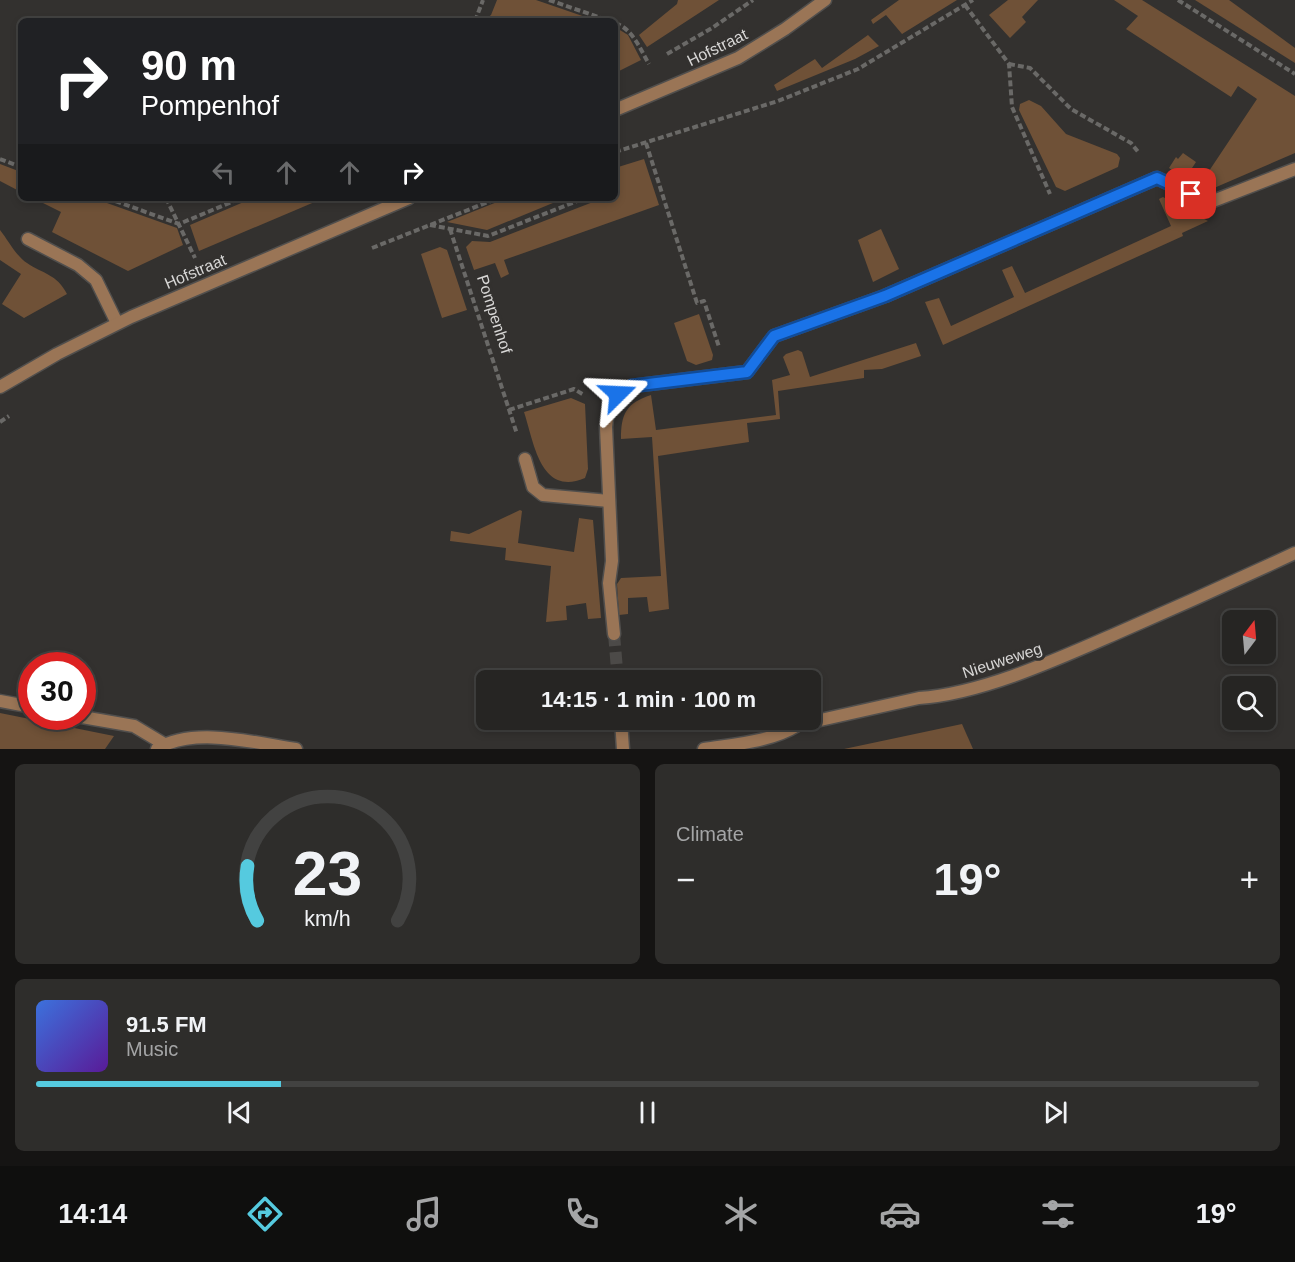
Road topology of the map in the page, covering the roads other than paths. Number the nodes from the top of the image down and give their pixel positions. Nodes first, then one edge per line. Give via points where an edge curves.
1 (825, 0) edge
2 (618, 109) edge
3 (1295, 169) edge
4 (402, 201) edge
5 (27, 240) dead end
6 (117, 323) junction
7 (0, 387) edge
8 (525, 459) road end
9 (609, 501) junction
10 (1295, 553) edge
11 (614, 634) tunnel mouth
12 (0, 701) edge
13 (18, 704) edge
14 (96, 719) edge
15 (622, 730) edge
16 (161, 747) edge
17 (296, 749) edge
18 (623, 749) edge
19 (704, 749) edge

1 - 2 street, Hofstraat via 738,58
3 - 9 street via 1208,203 1157,178 885,296 774,336 747,372 632,386 618,394 608,409
4 - 6 street, Hofstraat
5 - 6 street via 78,264 96,280
6 - 7 street, Hofstraat
8 - 9 street via 533,487 543,495
9 - 11 street via 609,583
10 - 19 street, Nieuweweg via 1015,675 939,697 919,698
12 - 13 street
14 - 16 street via 134,726
15 - 18 street
16 - 17 street via 186,738 210,737

